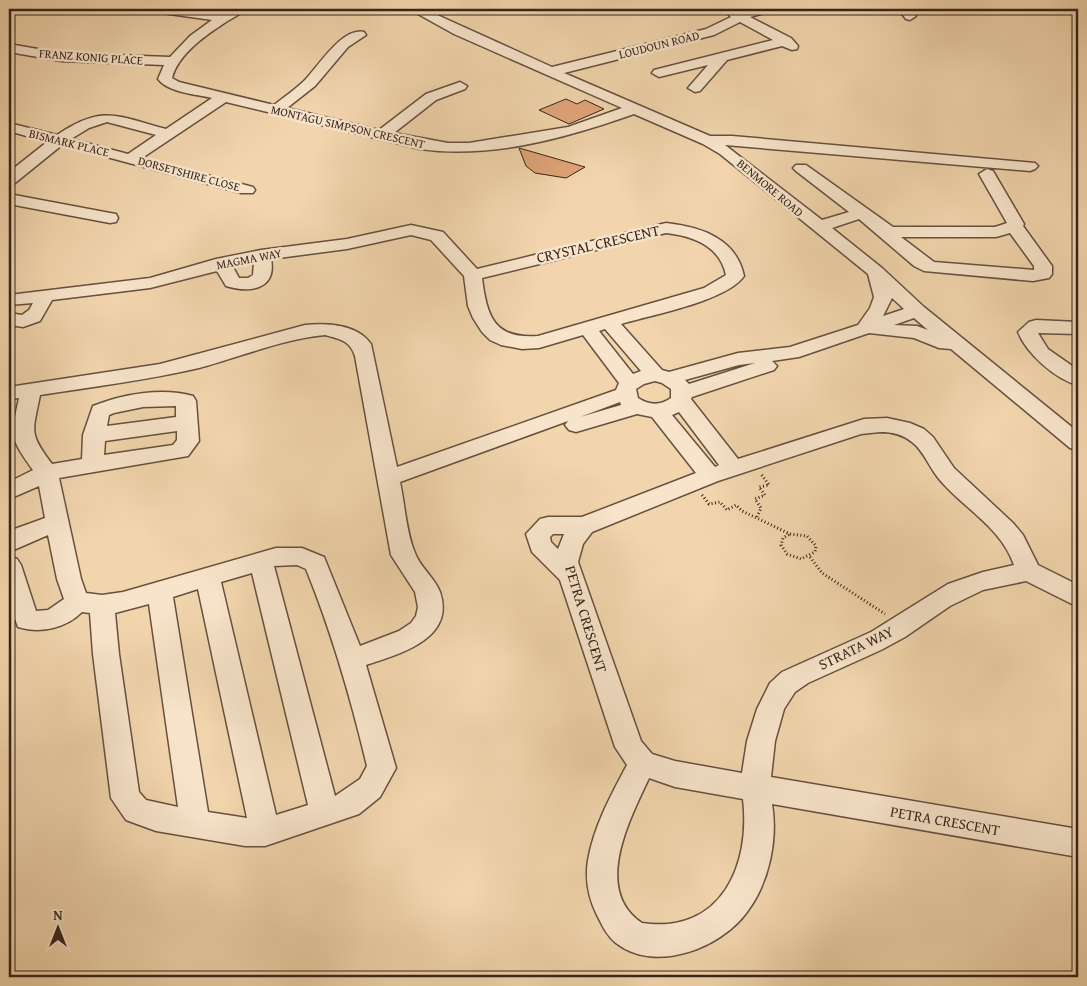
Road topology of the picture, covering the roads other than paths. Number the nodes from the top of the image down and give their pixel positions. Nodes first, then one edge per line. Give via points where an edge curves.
1 (162, 9) edge
2 (239, 9) edge
3 (418, 9) edge
4 (726, 9) edge
5 (765, 9) edge
6 (740, 17) junction
7 (221, 18) junction
8 (360, 35) dead end
9 (9, 48) edge
10 (722, 57) junction
11 (174, 61) junction
12 (550, 72) junction
13 (659, 73) dead end
14 (460, 86) dead end
15 (696, 88) dead end
16 (224, 97) junction
17 (634, 108) junction
18 (276, 110) junction
19 (9, 127) edge
20 (169, 134) junction
21 (382, 136) junction
22 (58, 141) junction
23 (708, 141) junction
24 (130, 159) junction
25 (1030, 166) dead end
26 (801, 168) dead end
27 (987, 174) dead end
28 (9, 180) edge
29 (247, 190) dead end
30 (9, 200) edge
31 (862, 213) junction
32 (110, 218) dead end
33 (1014, 226) junction
34 (818, 227) junction
35 (884, 230) junction
36 (261, 255) junction
37 (222, 263) junction
38 (876, 272) junction
39 (473, 275) junction
40 (44, 295) junction
41 (9, 300) edge
42 (917, 311) junction
43 (9, 319) edge
44 (608, 321) junction
45 (586, 327) junction
46 (1078, 328) edge
47 (856, 331) junction
48 (792, 353) junction
49 (974, 358) junction
50 (662, 376) junction
51 (1078, 379) edge
52 (31, 390) junction
53 (9, 392) edge
54 (682, 397) junction
55 (638, 398) junction
56 (1078, 443) edge
57 (92, 464) junction
58 (47, 472) junction
59 (722, 473) junction
60 (388, 478) junction
61 (9, 491) edge
62 (57, 523) junction
63 (9, 543) edge
64 (261, 562) junction
65 (9, 565) edge
66 (1028, 572) junction
67 (208, 577) junction
68 (160, 592) junction
69 (1078, 597) edge
70 (90, 603) junction
71 (351, 659) junction
72 (642, 762) junction
73 (756, 788) junction
74 (325, 814) junction
75 (195, 824) junction
76 (265, 832) junction
77 (1078, 843) edge

1 - 7 street
2 - 7 street
3 - 12 street, BENMORE ROAD
4 - 6 street
5 - 6 street, LOUDOUN ROAD
6 - 10 street via 790,45
6 - 12 street, LOUDOUN ROAD via 710,32
7 - 11 street via 202,31
8 - 18 street via 342,44 310,83
9 - 11 street, FRANZ KONIG PLACE via 61,57
10 - 13 street
10 - 15 street
11 - 16 street, MONTAGU SIMPSON CRESCENT via 165,76 169,82
12 - 17 street, BENMORE ROAD
14 - 21 street via 432,98
16 - 18 street, MONTAGU SIMPSON CRESCENT
16 - 20 street
17 - 21 street, MONTAGU SIMPSON CRESCENT via 580,129 469,148 432,147
17 - 23 street, BENMORE ROAD
18 - 21 street, MONTAGU SIMPSON CRESCENT
19 - 22 street, BISMARK PLACE
20 - 22 street via 103,118
20 - 24 street
22 - 24 street, BISMARK PLACE
22 - 28 street
23 - 25 street via 732,140
23 - 34 street, BENMORE ROAD via 732,156
24 - 29 street, DORSETSHIRE CLOSE
26 - 31 street
27 - 33 street via 1016,224
30 - 32 street
31 - 34 street
31 - 35 street
33 - 35 street via 996,232
33 - 35 street via 1043,266 1043,274 1033,276 930,267
34 - 38 street, BENMORE ROAD
36 - 37 street, MAGMA WAY
36 - 37 street via 262,275 259,280 248,284 232,282
36 - 39 street, MAGMA WAY via 347,244 398,231 422,231 443,240
37 - 40 street, MAGMA WAY via 150,283
38 - 42 street, BENMORE ROAD
38 - 47 street via 885,299
39 - 44 street, CRYSTAL CRESCENT via 666,228 703,236 719,246 734,266 735,276 720,289
39 - 45 street, CRYSTAL CRESCENT via 479,311 489,329 500,339 521,344 539,342
40 - 41 street, MAGMA WAY
40 - 43 street via 35,317 20,321
42 - 47 street
42 - 49 street, BENMORE ROAD
44 - 45 street, CRYSTAL CRESCENT
44 - 50 street
45 - 55 street
46 - 51 street via 1036,326 1028,332 1043,354
47 - 48 street
47 - 49 street via 916,332
48 - 50 street via 738,359
48 - 54 street via 774,364
49 - 56 street, BENMORE ROAD
50 - 54 street via 676,382
50 - 55 street via 640,376
52 - 53 street
52 - 58 street via 22,433
52 - 60 street via 160,370 305,331 335,330 361,344
54 - 55 street via 672,408
54 - 59 street
55 - 59 street
55 - 60 street via 558,430 497,441
57 - 57 street via 100,411 130,404 186,400 188,442 180,451
57 - 58 street
58 - 61 street
58 - 62 street
59 - 66 street, PETRA CRESCENT via 868,425 882,424 907,430 926,442 946,473 1017,542
59 - 72 street, PETRA CRESCENT via 584,526 576,534 568,552 569,574 621,727 634,755
60 - 71 street via 403,556 426,590 430,612 424,626 407,640
62 - 63 street
62 - 70 street via 69,579
64 - 67 street
64 - 71 street via 289,556 310,558 316,563 334,604
64 - 74 street
65 - 70 street via 27,620 40,622
66 - 69 street
66 - 73 street, STRATA WAY via 997,577 958,590 866,646 786,682 775,698 763,729
67 - 68 street
67 - 76 street
68 - 70 street via 123,602
68 - 75 street
70 - 75 street via 106,654 126,798 136,810
71 - 74 street via 382,768 370,788 359,797 349,805
72 - 73 street, PETRA CRESCENT via 674,774
72 - 73 street via 608,842 602,872 604,898 612,914 622,930 641,939 666,940 696,933 713,924 746,888 755,865 759,811
73 - 77 street, PETRA CRESCENT
74 - 76 street
75 - 76 street

